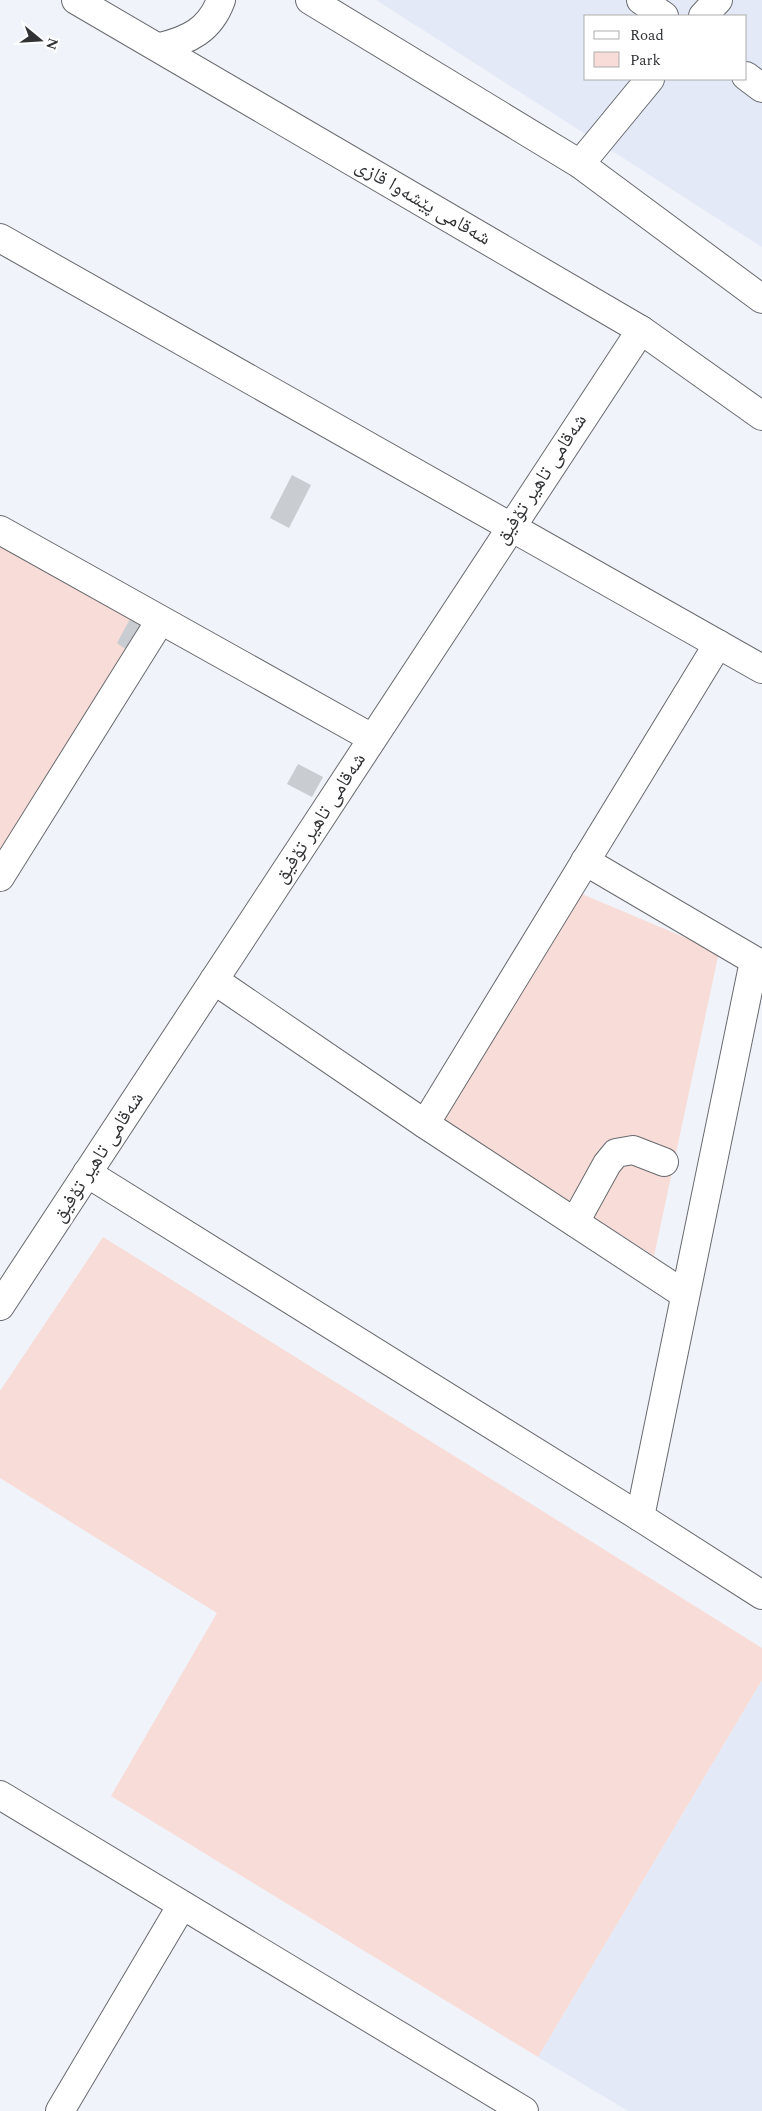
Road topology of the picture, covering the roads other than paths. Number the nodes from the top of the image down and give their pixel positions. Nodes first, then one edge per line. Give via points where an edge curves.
1 (76, 0) edge
2 (221, 0) edge
3 (310, 0) edge
4 (641, 0) edge
5 (718, 0) edge
6 (663, 15) edge
7 (704, 15) edge
8 (160, 47) junction
9 (747, 77) edge
10 (649, 80) edge
11 (762, 88) edge
12 (580, 164) junction
13 (0, 238) edge
14 (762, 299) edge
15 (640, 330) junction
16 (762, 416) edge
17 (510, 527) junction
18 (0, 530) edge
19 (160, 621) junction
20 (718, 644) junction
21 (762, 669) edge
22 (372, 738) junction
23 (585, 861) junction
24 (0, 877) edge
25 (758, 963) edge
26 (214, 980) junction
27 (425, 1124) junction
28 (664, 1162) dead end
29 (87, 1173) junction
30 (575, 1222) junction
31 (684, 1294) junction
32 (0, 1306) edge
33 (640, 1517) junction
34 (762, 1595) edge
35 (1, 1797) edge
36 (182, 1905) junction
37 (60, 2111) edge
38 (524, 2111) edge

1 - 8 main road, شەقامی پێشەوا قازی
2 - 8 main road via 217,11 202,30 182,42
3 - 12 main road
4 - 6 main road
5 - 7 main road
8 - 15 main road, شەقامی پێشەوا قازی
9 - 11 main road
10 - 12 main road
12 - 14 main road
13 - 17 main road
15 - 16 main road, شەقامی پێشەوا قازی
15 - 17 main road, شەقامی تاهیر تۆفیق
17 - 20 main road
17 - 22 main road, شەقامی تاهیر تۆفیق
18 - 19 main road
19 - 22 main road
19 - 24 main road
20 - 21 main road
20 - 23 main road
22 - 26 main road, شەقامی تاهیر تۆفیق
23 - 25 main road
23 - 27 main road
25 - 31 main road
26 - 27 main road
26 - 29 main road, شەقامی تاهیر تۆفیق
27 - 30 main road
28 - 30 main road via 633,1150 616,1153
29 - 32 main road, شەقامی تاهیر تۆفیق
29 - 33 main road
30 - 31 main road
31 - 33 main road
33 - 34 main road
35 - 36 main road
36 - 37 main road
36 - 38 main road

